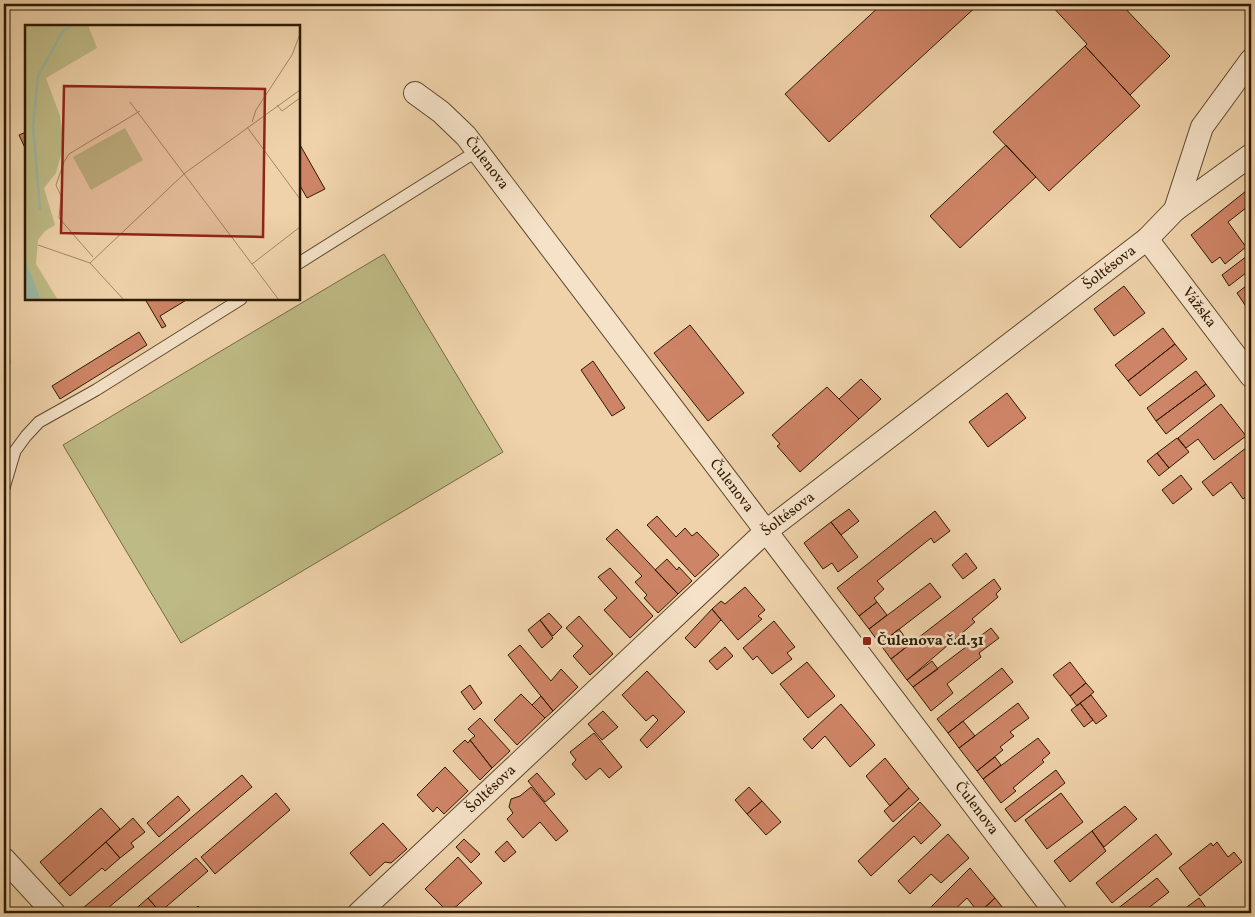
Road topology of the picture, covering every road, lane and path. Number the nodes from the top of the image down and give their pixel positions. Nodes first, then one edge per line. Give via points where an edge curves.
1 (1251, 60) edge
2 (415, 93) dead end
3 (477, 151) junction
4 (1251, 155) edge
5 (1175, 210) junction
6 (1147, 239) junction
7 (300, 262) edge
8 (239, 300) edge
9 (1251, 376) edge
10 (4, 488) edge
11 (765, 532) junction
12 (4, 858) edge
13 (54, 913) edge
14 (359, 913) edge
15 (1056, 913) edge

1 - 5 street via 1202,127
2 - 3 street, Čulenova via 441,112
3 - 7 lane
3 - 11 street, Čulenova
4 - 5 street, Šoltésova
5 - 6 street, Šoltésova
6 - 9 street, Vážska
6 - 11 street, Šoltésova
8 - 10 lane via 39,422 16,451
11 - 14 street, Šoltésova
11 - 15 street, Čulenova
12 - 13 street

